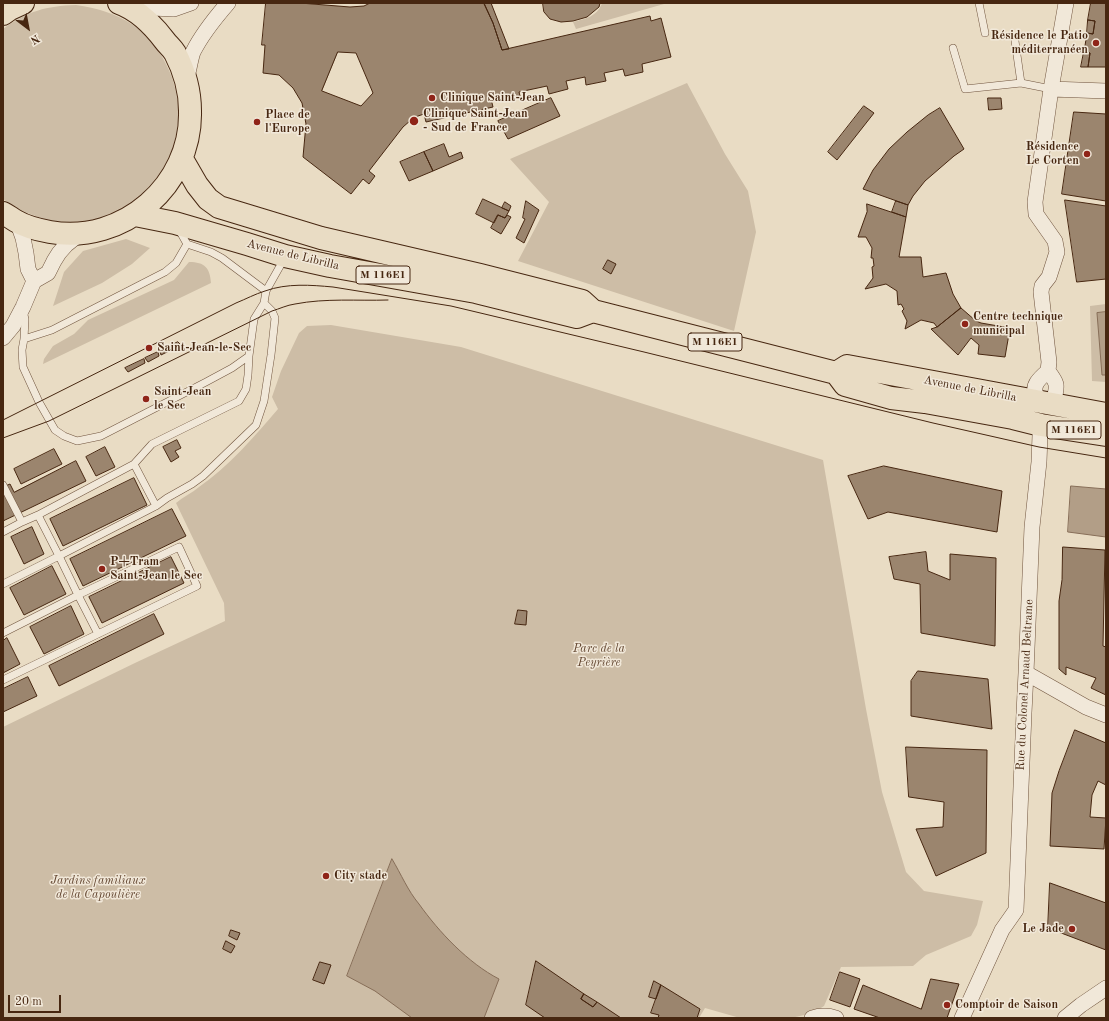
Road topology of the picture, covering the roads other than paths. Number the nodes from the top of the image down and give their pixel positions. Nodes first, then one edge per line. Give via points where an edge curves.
1 (191, 3) edge
2 (228, 3) edge
3 (979, 3) edge
4 (1066, 3) edge
5 (124, 5) edge
6 (985, 34) dead end
7 (1015, 41) dead end
8 (953, 48) dead end
9 (186, 81) junction
10 (1021, 83) junction
11 (1051, 89) junction
12 (1106, 91) edge
13 (182, 159) junction
14 (135, 215) junction
15 (10, 217) edge
16 (175, 223) junction
17 (295, 231) junction
18 (81, 233) junction
19 (187, 244) junction
20 (285, 256) junction
21 (34, 281) junction
22 (266, 291) junction
23 (264, 303) junction
24 (23, 307) junction
25 (593, 311) junction
26 (3, 338) edge
27 (24, 338) junction
28 (249, 356) junction
29 (836, 373) junction
30 (891, 398) junction
31 (1106, 414) edge
32 (1042, 418) junction
33 (1106, 421) edge
34 (1106, 435) edge
35 (134, 464) junction
36 (3, 485) edge
37 (156, 506) junction
38 (38, 515) junction
39 (22, 522) junction
40 (3, 532) edge
41 (59, 556) junction
42 (3, 584) edge
43 (78, 595) junction
44 (3, 633) edge
45 (98, 634) junction
46 (1026, 673) junction
47 (3, 680) edge
48 (1106, 715) edge
49 (1106, 988) edge
50 (812, 1018) edge
51 (836, 1018) edge
52 (962, 1018) edge
53 (1065, 1018) edge

1 - 5 street via 174,9
2 - 9 street via 204,33 193,54
3 - 6 lane
4 - 11 street
5 - 9 main road via 160,34 174,52
7 - 10 lane
8 - 10 lane via 965,89
9 - 13 main road via 190,100 190,120 188,140
10 - 11 lane
11 - 12 street
11 - 32 street via 1034,202 1036,214 1055,242 1057,252 1041,292 1049,362 1048,371 1034,388
13 - 14 main road via 170,180 154,199
13 - 17 main road, Avenue de Librilla / M 116E1 via 208,199 220,207
14 - 16 main road, Avenue de Librilla / M 116E1
14 - 18 main road via 100,230
15 - 18 main road via 38,229 59,233
15 - 21 street via 23,238 28,268
16 - 19 lane
16 - 20 main road, Avenue de Librilla / M 116E1
17 - 20 main road
17 - 25 main road, Avenue de Librilla / M 116E1 via 582,301
18 - 21 street via 59,253 48,273
19 - 22 lane via 222,258
19 - 27 lane via 176,263 165,272 52,330
20 - 22 lane
20 - 25 main road, Avenue de Librilla / M 116E1 via 476,292 577,317
21 - 24 street
22 - 23 lane
23 - 28 lane via 254,319
23 - 37 lane via 275,318 264,401 256,425 203,476
24 - 26 street
24 - 27 lane
25 - 29 main road, Avenue de Librilla / M 116E1
27 - 28 lane via 23,367 39,402 55,430 77,441 101,436 232,368
28 - 35 lane via 246,389 240,401 152,444
29 - 30 main road, Avenue de Librilla / M 116E1 via 845,385
29 - 32 main road, Avenue de Librilla / M 116E1 via 847,366
30 - 32 main road, Avenue de Librilla / M 116E1 via 1014,418
30 - 32 main road, Avenue de Librilla / M 116E1 via 924,394
31 - 32 main road, Avenue de Librilla / M 116E1
32 - 33 main road, Avenue de Librilla / M 116E1
32 - 34 main road, Avenue de Librilla / M 116E1
32 - 46 street, Rue du Colonel Arnaud Beltrame via 1032,527
35 - 37 lane
35 - 38 lane
36 - 39 lane
37 - 41 lane
38 - 39 lane
38 - 41 lane
39 - 40 lane
41 - 42 lane
41 - 43 lane
43 - 44 lane
43 - 45 lane
43 - 45 lane via 178,547 197,586
45 - 47 lane
46 - 48 street
46 - 52 street, Rue du Colonel Arnaud Beltrame via 1016,910 1002,930
49 - 53 street
50 - 51 street via 827,1015

